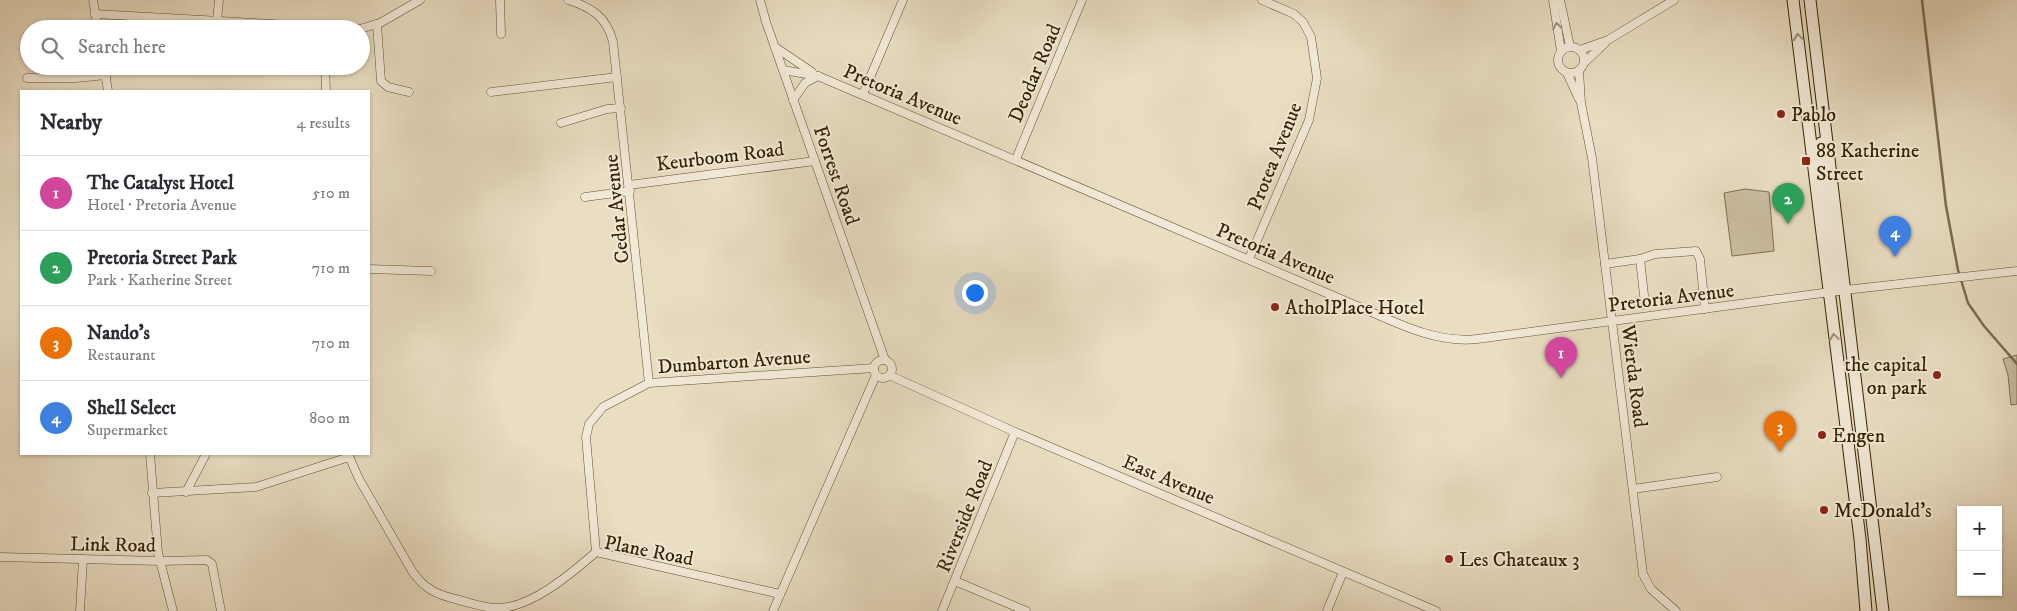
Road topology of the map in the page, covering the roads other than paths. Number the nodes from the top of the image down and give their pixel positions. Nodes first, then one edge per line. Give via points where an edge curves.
1 (93, 0) edge
2 (219, 0) edge
3 (420, 0) edge
4 (500, 0) edge
5 (570, 0) edge
6 (760, 0) edge
7 (903, 0) edge
8 (1082, 0) edge
9 (1262, 0) edge
10 (1553, 0) edge
11 (1560, 0) edge
12 (1674, 0) edge
13 (1792, 0) edge
14 (1805, 0) edge
15 (1810, 0) edge
16 (95, 14) junction
17 (96, 20) edge
18 (200, 20) edge
19 (217, 20) edge
20 (377, 24) junction
21 (370, 26) edge
22 (501, 34) dead end
23 (1608, 40) junction
24 (1570, 46) junction
25 (775, 47) junction
26 (1580, 50) junction
27 (1561, 51) junction
28 (1581, 67) junction
29 (783, 70) junction
30 (1567, 73) junction
31 (106, 75) joint
32 (325, 75) edge
33 (818, 76) junction
34 (617, 77) junction
35 (27, 78) dead end
36 (108, 90) edge
37 (326, 90) edge
38 (409, 92) dead end
39 (491, 92) dead end
40 (863, 94) junction
41 (793, 100) junction
42 (1581, 103) junction
43 (621, 108) junction
44 (561, 123) dead end
45 (1016, 160) junction
46 (815, 162) junction
47 (630, 188) junction
48 (585, 197) dead end
49 (1640, 259) junction
50 (1249, 260) junction
51 (1605, 264) junction
52 (370, 270) edge
53 (431, 271) dead end
54 (2017, 271) edge
55 (1845, 290) junction
56 (1828, 293) junction
57 (1645, 304) dead end
58 (1705, 309) junction
59 (1612, 320) junction
60 (885, 360) junction
61 (875, 371) junction
62 (889, 375) junction
63 (649, 383) junction
64 (1015, 432) junction
65 (150, 455) edge
66 (205, 455) edge
67 (349, 455) edge
68 (1717, 477) dead end
69 (1633, 489) junction
70 (186, 492) junction
71 (152, 493) junction
72 (596, 552) junction
73 (0, 557) edge
74 (83, 559) junction
75 (160, 561) junction
76 (1343, 572) junction
77 (955, 581) junction
78 (780, 594) junction
79 (1883, 608) edge
80 (80, 611) edge
81 (173, 611) edge
82 (221, 611) edge
83 (773, 611) edge
84 (942, 611) edge
85 (1026, 611) edge
86 (1327, 611) edge
87 (1436, 611) edge
88 (1676, 611) edge
89 (1866, 611) edge

1 - 16 street
2 - 19 street
3 - 20 street
4 - 22 street
5 - 34 street, Cedar Avenue via 597,13 611,33
6 - 25 street, Forrest Road
7 - 40 street
8 - 45 street, Deodar Road
9 - 50 street, Protea Avenue via 1304,22 1311,37 1317,78 1309,120
27 -> 10 street
11 - 24 street
12 - 23 street
56 -> 13 main road via 1812,140
14 - 56 main road via 1836,281
15 - 55 main road
16 - 17 street
16 - 18 street
20 - 21 street
20 - 38 street via 381,81 388,87
23 - 26 street
23 - 28 street
24 - 26 street
24 - 27 street
25 - 29 street, Forrest Road
25 - 33 street
26 - 28 street via 1584,58
27 - 30 street via 1558,65
28 - 30 street
28 - 42 street, Wierda Road
29 - 33 street, Pretoria Avenue
29 - 41 street, Forrest Road
30 - 42 street, Wierda Road
31 - 35 street
31 - 36 street
32 - 37 street
33 - 40 street, Pretoria Avenue
33 - 41 street via 805,84
34 - 39 street
34 - 43 street, Cedar Avenue
40 - 45 street, Pretoria Avenue
41 - 46 street, Forrest Road
42 - 51 street, Wierda Road via 1591,149
43 - 44 street
43 - 47 street, Cedar Avenue
45 - 50 street, Pretoria Avenue
46 - 47 street, Keurboom Road
46 - 60 street, Forrest Road
47 - 48 street, Keurboom Road
47 - 63 street, Cedar Avenue
49 - 51 street
49 - 57 street
49 - 58 street via 1655,254 1696,250 1700,259
50 - 59 street, Pretoria Avenue via 1422,332 1451,340
51 - 59 street, Wierda Road
52 - 53 street
54 - 55 street, Pretoria Avenue
55 - 56 street, Pretoria Avenue
55 - 79 main road
56 - 58 street, Pretoria Avenue
89 -> 56 main road via 1860,539
58 - 59 street, Pretoria Avenue
59 - 69 street, Wierda Road
60 - 61 street via 878,361
60 - 62 street via 891,365
61 - 62 street via 883,378
61 - 63 street, Dumbarton Avenue
61 - 78 street
62 - 64 street, East Avenue
63 - 72 street, Dumbarton Avenue via 604,407 589,424 587,445
64 - 76 street, East Avenue
64 - 77 street, Riverside Road
65 - 71 street
66 - 70 street
67 - 70 street via 256,488
67 - 72 street, Plane Road via 420,583 432,593 496,608 513,606 533,598
68 - 69 street
69 - 88 street, Wierda Road via 1645,579 1654,592
70 - 71 street
71 - 75 street
72 - 78 street, Plane Road
73 - 74 street, Link Road
74 - 75 street, Link Road
74 - 80 street
75 - 81 street
75 - 82 street, Link Road via 207,560 212,564
76 - 86 street
76 - 87 street, East Avenue
77 - 84 street, Riverside Road
77 - 85 street
78 - 83 street

